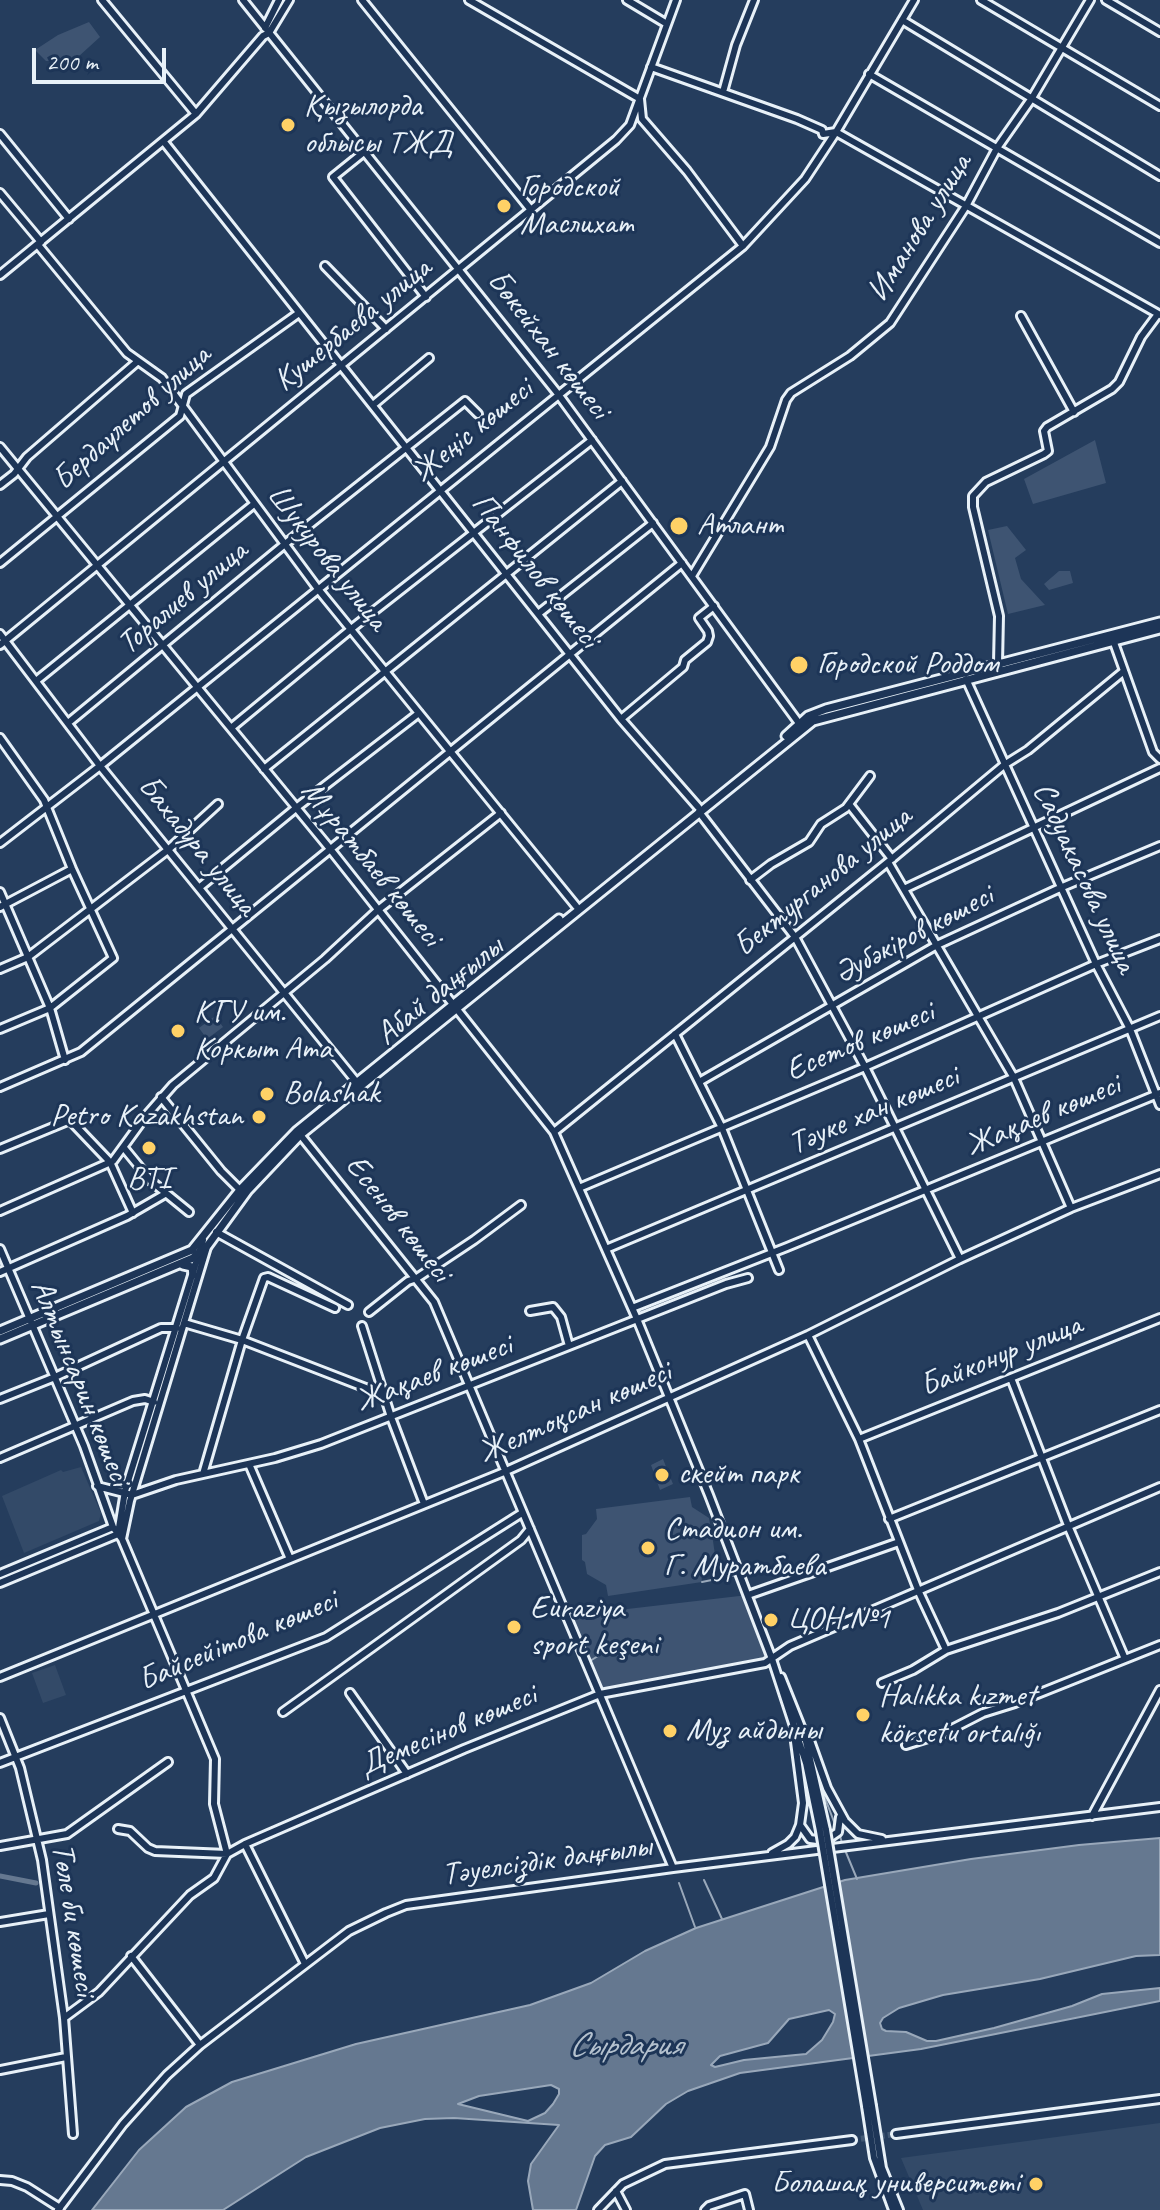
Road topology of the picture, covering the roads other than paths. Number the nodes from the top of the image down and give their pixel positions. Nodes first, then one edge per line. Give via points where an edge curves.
1 (102, 0) edge
2 (243, 0) edge
3 (279, 0) edge
4 (289, 0) edge
5 (362, 0) edge
6 (469, 0) edge
7 (627, 0) edge
8 (676, 0) edge
9 (754, 0) edge
10 (914, 0) edge
11 (981, 0) edge
12 (1090, 0) edge
13 (1106, 0) edge
14 (902, 20) junction
15 (667, 24) junction
16 (266, 32) junction
17 (1160, 32) edge
18 (1062, 47) junction
19 (651, 67) junction
20 (869, 74) junction
21 (723, 92) junction
22 (1032, 98) junction
23 (640, 99) junction
24 (1160, 106) edge
25 (196, 114) junction
26 (836, 132) junction
27 (0, 134) edge
28 (164, 142) junction
29 (997, 148) junction
30 (364, 152) junction
31 (1160, 176) edge
32 (0, 193) edge
33 (966, 206) junction
34 (531, 210) junction
35 (69, 219) junction
36 (39, 243) junction
37 (1160, 243) edge
38 (743, 246) junction
39 (325, 266) dead end
40 (459, 270) junction
41 (0, 275) edge
42 (426, 297) junction
43 (299, 313) junction
44 (1159, 315) edge
45 (1021, 316) dead end
46 (386, 329) junction
47 (429, 358) dead end
48 (138, 361) junction
49 (341, 365) junction
50 (558, 394) junction
51 (182, 405) junction
52 (373, 405) junction
53 (1074, 412) junction
54 (478, 414) dead end
55 (592, 440) junction
56 (0, 447) edge
57 (407, 448) junction
58 (223, 461) junction
59 (18, 470) junction
60 (622, 481) junction
61 (0, 485) edge
62 (440, 490) junction
63 (254, 504) junction
64 (57, 517) junction
65 (653, 523) junction
66 (473, 532) junction
67 (285, 544) junction
68 (0, 563) edge
69 (682, 563) junction
70 (95, 565) junction
71 (506, 574) junction
72 (692, 576) junction
73 (318, 589) junction
74 (129, 606) junction
75 (714, 606) junction
76 (538, 614) junction
77 (1160, 622) edge
78 (351, 629) junction
79 (1160, 629) edge
80 (1112, 637) junction
81 (2, 640) edge
82 (163, 647) junction
83 (570, 655) junction
84 (998, 663) junction
85 (385, 671) junction
86 (1124, 671) junction
87 (965, 676) junction
88 (36, 681) junction
89 (197, 687) junction
90 (419, 713) junction
91 (621, 719) junction
92 (68, 723) junction
93 (801, 726) junction
94 (231, 728) junction
95 (0, 738) edge
96 (451, 752) junction
97 (1160, 759) edge
98 (1004, 765) junction
99 (100, 766) junction
100 (1160, 768) edge
101 (264, 769) junction
102 (870, 776) dead end
103 (218, 804) dead end
104 (849, 804) junction
105 (46, 807) junction
106 (296, 808) junction
107 (698, 810) junction
108 (501, 813) junction
109 (1033, 828) junction
110 (0, 843) edge
111 (1160, 846) edge
112 (169, 849) junction
113 (331, 850) junction
114 (890, 860) junction
115 (72, 869) junction
116 (750, 880) junction
117 (200, 887) junction
118 (1060, 888) junction
119 (904, 889) junction
120 (0, 892) edge
121 (3, 906) edge
122 (576, 906) junction
123 (90, 909) junction
124 (378, 910) junction
125 (234, 929) junction
126 (795, 937) junction
127 (1160, 939) edge
128 (937, 945) junction
129 (28, 957) junction
130 (1096, 964) junction
131 (0, 969) edge
132 (285, 992) junction
133 (833, 1006) junction
134 (455, 1007) junction
135 (50, 1008) junction
136 (980, 1016) junction
137 (1160, 1016) edge
138 (0, 1029) edge
139 (1130, 1029) junction
140 (675, 1034) junction
141 (65, 1060) junction
142 (865, 1067) junction
143 (1014, 1078) junction
144 (699, 1082) junction
145 (358, 1084) junction
146 (0, 1087) edge
147 (1158, 1094) edge
148 (161, 1097) junction
149 (1160, 1105) edge
150 (722, 1128) junction
151 (895, 1128) junction
152 (554, 1132) junction
153 (299, 1133) junction
154 (1043, 1141) junction
155 (124, 1148) junction
156 (0, 1149) edge
157 (110, 1162) junction
158 (1160, 1174) edge
159 (579, 1188) junction
160 (244, 1189) junction
161 (748, 1190) junction
162 (926, 1190) junction
163 (165, 1194) junction
164 (521, 1205) dead end
165 (1071, 1208) junction
166 (0, 1211) edge
167 (189, 1212) dead end
168 (133, 1213) junction
169 (216, 1232) junction
170 (205, 1242) junction
171 (0, 1249) edge
172 (606, 1249) junction
173 (772, 1253) junction
174 (199, 1254) junction
175 (960, 1259) junction
176 (177, 1265) junction
177 (8, 1269) junction
178 (779, 1270) dead end
179 (0, 1272) edge
180 (193, 1275) junction
181 (417, 1278) junction
182 (748, 1278) dead end
183 (348, 1305) dead end
184 (335, 1308) dead end
185 (632, 1308) junction
186 (530, 1311) dead end
187 (369, 1312) dead end
188 (637, 1319) junction
189 (1158, 1319) edge
190 (32, 1322) junction
191 (180, 1326) junction
192 (362, 1326) dead end
193 (1160, 1329) edge
194 (0, 1331) edge
195 (808, 1335) junction
196 (0, 1339) edge
197 (242, 1340) junction
198 (569, 1346) junction
199 (55, 1377) junction
200 (1011, 1378) junction
201 (468, 1386) junction
202 (384, 1395) junction
203 (669, 1397) junction
204 (0, 1399) edge
205 (154, 1402) junction
206 (1160, 1410) edge
207 (391, 1417) junction
208 (77, 1427) junction
209 (859, 1439) junction
210 (0, 1458) edge
211 (1042, 1458) junction
212 (249, 1464) junction
213 (504, 1472) junction
214 (203, 1474) junction
215 (97, 1486) junction
216 (1160, 1487) edge
217 (128, 1493) junction
218 (424, 1504) junction
219 (522, 1513) junction
220 (889, 1519) junction
221 (1069, 1528) junction
222 (530, 1529) junction
223 (117, 1533) junction
224 (899, 1542) junction
225 (290, 1559) junction
226 (1160, 1572) edge
227 (0, 1574) edge
228 (0, 1583) edge
229 (918, 1590) junction
230 (748, 1595) junction
231 (1098, 1597) junction
232 (153, 1615) junction
233 (1160, 1645) edge
234 (946, 1650) junction
235 (772, 1659) junction
236 (1125, 1659) junction
237 (0, 1677) edge
238 (882, 1683) dead end
239 (1160, 1690) edge
240 (186, 1691) junction
241 (350, 1693) dead end
242 (600, 1694) junction
243 (283, 1712) dead end
244 (793, 1713) junction
245 (0, 1718) edge
246 (906, 1745) dead end
247 (17, 1756) junction
248 (168, 1762) dead end
249 (0, 1763) edge
250 (407, 1774) junction
251 (1102, 1800) junction
252 (1160, 1807) edge
253 (837, 1808) junction
254 (1108, 1813) junction
255 (1092, 1816) junction
256 (800, 1825) junction
257 (118, 1829) dead end
258 (37, 1840) junction
259 (898, 1840) junction
260 (245, 1844) junction
261 (0, 1846) edge
262 (227, 1854) junction
263 (765, 1856) junction
264 (673, 1868) junction
265 (49, 1914) junction
266 (0, 1922) edge
267 (131, 1956) junction
268 (305, 1964) junction
269 (64, 2018) junction
270 (200, 2045) junction
271 (66, 2057) junction
272 (0, 2070) edge
273 (1160, 2099) edge
274 (869, 2106) junction
275 (73, 2134) dead end
276 (896, 2134) tunnel mouth
277 (852, 2140) tunnel mouth
278 (0, 2180) edge
279 (616, 2191) junction
280 (59, 2209) edge
281 (703, 2209) edge
282 (598, 2210) edge
283 (626, 2210) edge
284 (749, 2210) edge
285 (893, 2210) edge
286 (899, 2210) edge

1 - 25 street
2 - 16 street, Бөкейхан көшесі
3 - 16 street
4 - 16 street
5 - 34 street
6 - 23 street
7 - 15 street
8 - 15 street, Кушербаева улица
9 - 21 street
10 - 14 street, Жеңіс көшесі
11 - 18 street
12 - 18 street, Иманова улица
13 - 17 street
14 - 20 street, Жеңіс көшесі
14 - 22 street
15 - 19 street, Кушербаева улица
16 - 25 street
16 - 30 street, Бөкейхан көшесі
18 - 22 street, Иманова улица
18 - 24 street
19 - 21 street
19 - 23 street, Кушербаева улица
20 - 26 street, Жеңіс көшесі
20 - 29 street
21 - 26 street via 823,134
22 - 29 street, Иманова улица
22 - 31 street
23 - 34 street, Кушербаева улица via 630,125 616,140
23 - 38 street via 642,119
25 - 28 street
26 - 33 street
26 - 38 street, Жеңіс көшесі via 805,179
27 - 35 street
28 - 35 street
28 - 43 street, Панфилов көшесі
29 - 33 street, Иманова улица
29 - 37 street
30 - 40 street, Бөкейхан көшесі
30 - 42 street via 333,177
32 - 36 street, Шукурова улица
33 - 44 street
33 - 72 street, Иманова улица via 890,323 791,393 770,447
34 - 40 street, Кушербаева улица
35 - 36 street
36 - 41 street
36 - 48 street, Шукурова улица
38 - 50 street, Жеңіс көшесі
39 - 46 street
40 - 42 street, Кушербаева улица
40 - 50 street, Бөкейхан көшесі
42 - 46 street, Кушербаева улица
43 - 49 street, Панфилов көшесі
43 - 51 street, Бердаулетов улица via 186,394
44 - 53 street via 1141,337 1119,382
45 - 53 street
46 - 49 street, Кушербаева улица
47 - 52 street
48 - 51 street, Шукурова улица via 162,378
48 - 59 street
49 - 52 street, Панфилов көшесі
49 - 58 street, Кушербаева улица
50 - 55 street, Бөкейхан көшесі
50 - 62 street, Жеңіс көшесі
51 - 58 street, Шукурова улица
51 - 64 street, Бердаулетов улица via 180,416
52 - 57 street, Панфилов көшесі
53 - 84 street via 1044,431 1048,451 986,482 973,496 999,616
54 - 57 street, Торалиев улица via 465,401
55 - 60 street, Бөкейхан көшесі
55 - 66 street
56 - 59 street, Мұратбаев көшесі
57 - 62 street, Панфилов көшесі
57 - 67 street, Торалиев улица
58 - 63 street, Шукурова улица
58 - 70 street, Кушербаева улица
59 - 61 street
59 - 64 street, Мұратбаев көшесі
60 - 65 street, Бөкейхан көшесі
60 - 71 street
62 - 66 street, Панфилов көшесі
62 - 73 street, Жеңіс көшесі
63 - 67 street, Шукурова улица
63 - 74 street
64 - 68 street, Бердаулетов улица
64 - 70 street, Мұратбаев көшесі
65 - 69 street, Бөкейхан көшесі
65 - 76 street
66 - 71 street, Панфилов көшесі
66 - 78 street
67 - 73 street, Шукурова улица
67 - 82 street, Торалиев улица
69 - 72 street, Бөкейхан көшесі
69 - 83 street
70 - 74 street, Мұратбаев көшесі
70 - 81 street, Кушербаева улица
71 - 76 street, Панфилов көшесі
71 - 85 street
72 - 75 street, Бөкейхан көшесі
73 - 78 street, Шукурова улица
73 - 89 street, Жеңіс көшесі
74 - 82 street, Мұратбаев көшесі
74 - 88 street
75 - 91 street via 699,618 707,642
75 - 93 street, Бөкейхан көшесі
76 - 83 street, Панфилов көшесі
77 - 80 main road
78 - 85 street, Шукурова улица
78 - 94 street
79 - 80 main road
80 - 84 main road
80 - 86 street
80 - 87 main road
81 - 88 street, Бахадура улица
82 - 89 street, Мұратбаев көшесі
82 - 92 street, Торалиев улица
83 - 91 street, Панфилов көшесі
83 - 96 street
84 - 87 main road
85 - 90 street, Шукурова улица
85 - 101 street
86 - 97 street
86 - 98 street, Бектурганова улица
87 - 93 main road
87 - 98 street, Садуакасова улица
88 - 92 street, Бахадура улица
89 - 94 street, Мұратбаев көшесі
89 - 99 street, Жеңіс көшесі
90 - 96 street, Шукурова улица
90 - 106 street
91 - 107 street, Панфилов көшесі
92 - 99 street, Бахадура улица
93 - 107 main road
94 - 101 street, Мұратбаев көшесі
95 - 105 street
96 - 108 street, Шукурова улица
96 - 113 street
98 - 109 street, Садуакасова улица
98 - 114 street, Бектурганова улица
99 - 105 street, Жеңіс көшесі
99 - 112 street, Бахадура улица
100 - 109 street
101 - 106 street, Мұратбаев көшесі
102 - 104 street
103 - 112 street
104 - 114 street
104 - 116 street via 821,824 809,842
105 - 110 street, Жеңіс көшесі
105 - 115 street
106 - 113 street, Мұратбаев көшесі
106 - 117 street
107 - 116 street, Панфилов көшесі
107 - 122 main road, Абай даңғылы
107 - 134 main road, Абай даңғылы
108 - 122 street, Шукурова улица
108 - 124 street
109 - 118 street, Садуакасова улица
109 - 119 street
111 - 118 street, Әубәкіров көшесі
112 - 117 street, Бахадура улица
112 - 123 street
113 - 124 street, Мұратбаев көшесі
113 - 125 street
114 - 119 street
114 - 126 street, Бектурганова улица
115 - 121 street
115 - 123 street
116 - 126 street, Панфилов көшесі
117 - 125 street, Бахадура улица
118 - 128 street, Әубәкіров көшесі
118 - 130 street, Садуакасова улица
119 - 128 street
120 - 121 street
121 - 129 street
122 - 134 main road, Абай даңғылы
123 - 129 street
123 - 135 street via 113,958
124 - 132 street
124 - 134 street, Мұратбаев көшесі
125 - 132 street, Бахадура улица
125 - 141 street
126 - 133 street, Панфилов көшесі
126 - 140 street, Бектурганова улица
127 - 130 street, Есетов көшесі
128 - 133 street, Әубәкіров көшесі
128 - 136 street
129 - 131 street
129 - 135 street
130 - 136 street, Есетов көшесі
130 - 139 street, Садуакасова улица
132 - 145 street, Бахадура улица
132 - 148 street
133 - 142 street, Панфилов көшесі
133 - 144 street, Әубәкіров көшесі
134 - 145 main road, Абай даңғылы
134 - 152 street, Мұратбаев көшесі
135 - 138 street
135 - 141 street
136 - 142 street, Есетов көшесі
136 - 143 street
137 - 139 street, Тәуке хан көшесі
139 - 143 street, Тәуке хан көшесі
139 - 147 street, Садуакасова улица
140 - 144 street
140 - 152 street, Бектурганова улица
141 - 146 street
142 - 150 street, Есетов көшесі
142 - 151 street, Панфилов көшесі
143 - 151 street, Тәуке хан көшесі
143 - 154 street
144 - 150 street
145 - 153 main road, Абай даңғылы
147 - 149 street, Садуакасова улица
147 - 154 street, Жақаев көшесі
148 - 155 street
148 - 160 street via 212,1161
150 - 159 street, Есетов көшесі
150 - 161 street
151 - 161 street, Тәуке хан көшесі
151 - 162 street, Панфилов көшесі
152 - 159 street, Мұратбаев көшесі
153 - 160 main road, Абай даңғылы
153 - 181 street, Есенов көшесі
154 - 162 street, Жақаев көшесі
154 - 165 street
155 - 157 street
155 - 163 street
156 - 157 street via 70,1120
157 - 166 street
157 - 168 street
158 - 165 street, Желтоқсан көшесі
159 - 172 street, Мұратбаев көшесі
160 - 169 main road, Абай даңғылы
160 - 170 main road, Абай даңғылы
161 - 172 street, Тәуке хан көшесі
161 - 173 street
162 - 173 street, Жақаев көшесі
162 - 175 street, Панфилов көшесі
163 - 167 street
163 - 168 street
164 - 181 street
165 - 175 street, Желтоқсан көшесі
168 - 177 street
169 - 170 main road, Абай даңғылы
169 - 183 street
170 - 174 main road
170 - 190 main road
170 - 191 street, Абай даңғылы
171 - 177 street, Алтынсарин көшесі
172 - 185 street, Мұратбаев көшесі
173 - 178 street
173 - 185 street, Жақаев көшесі
174 - 176 main road
174 - 180 street, Абай даңғылы
175 - 195 street, Желтоқсан көшесі
176 - 180 main road via 190,1265
176 - 190 main road
177 - 179 street
177 - 190 street, Алтынсарин көшесі
180 - 191 street, Абай даңғылы
181 - 187 street
181 - 201 street, Есенов көшесі via 434,1302
182 - 188 street, Жақаев көшесі
184 - 197 street via 266,1276
185 - 188 street, Мұратбаев көшесі
186 - 198 street via 553,1307
188 - 198 street, Жақаев көшесі
188 - 203 street, Мұратбаев көшесі
189 - 193 street
189 - 200 street, Байконур улица
190 - 194 main road
190 - 196 main road
190 - 199 street, Алтынсарин көшесі
191 - 197 street
191 - 199 street via 161,1328
191 - 205 street, Абай даңғылы
191 - 217 street, Абай даңғылы
192 - 202 street
195 - 203 street, Желтоқсан көшесі
195 - 209 street
197 - 202 street
197 - 214 street
198 - 201 street, Жақаев көшесі
199 - 204 street
199 - 208 street, Алтынсарин көшесі
200 - 209 street, Байконур улица
200 - 211 street
201 - 207 street, Жақаев көшесі
201 - 213 street, Есенов көшесі
202 - 207 street
203 - 213 street, Желтоқсан көшесі
203 - 230 street, Мұратбаев көшесі
205 - 208 street via 133,1401
205 - 217 street, Абай даңғылы
206 - 211 street
207 - 212 street, Жақаев көшесі
207 - 218 street
208 - 210 street
208 - 215 street, Алтынсарин көшесі
209 - 220 street
211 - 220 street
211 - 221 street
212 - 214 street, Жақаев көшесі
212 - 225 street
213 - 218 street, Желтоқсан көшесі
213 - 219 street, Есенов көшесі
214 - 217 street, Жақаев көшесі
215 - 217 street
215 - 223 street, Алтынсарин көшесі
216 - 221 street, Демесінов көшесі
217 - 223 street, Абай даңғылы
218 - 225 street, Желтоқсан көшесі
219 - 222 street, Есенов көшесі
219 - 240 street, Байсейітова көшесі via 326,1637
220 - 224 street
221 - 229 street, Демесінов көшесі
221 - 231 street
222 - 242 street, Есенов көшесі
222 - 243 street
223 - 227 street
223 - 228 street
223 - 232 street, Алтынсарин көшесі
224 - 229 street
224 - 230 street
225 - 232 street, Желтоқсан көшесі
226 - 231 street
229 - 234 street
229 - 235 street, Демесінов көшесі via 790,1646
230 - 235 street, Мұратбаев көшесі
231 - 234 street
231 - 236 street
232 - 237 street, Желтоқсан көшесі
232 - 240 street
233 - 236 street
234 - 238 street
235 - 242 street, Демесінов көшесі
235 - 244 street, Мұратбаев көшесі
236 - 246 street
239 - 251 street
240 - 247 street, Байсейітова көшесі
240 - 262 street via 216,1764 214,1804
241 - 250 street
242 - 250 street, Демесінов көшесі
242 - 264 street, Есенов көшесі
244 - 253 street
244 - 256 street via 802,1786
244 - 274 street, bridge via 812,1762
245 - 247 street, Төле би көшесі
247 - 249 street, Байсейітова көшесі
247 - 258 street, Төле би көшесі
248 - 258 street via 67,1834
250 - 260 street, Демесінов көшесі
251 - 254 street
251 - 255 street
252 - 254 street, Тәуелсіздік даңғылы
253 - 256 street via 840,1828 830,1839 810,1839
253 - 259 street via 858,1834
254 - 255 street, Тәуелсіздік даңғылы
255 - 259 street, Тәуелсіздік даңғылы
256 - 263 street via 788,1844
257 - 262 street via 130,1831 155,1851
258 - 261 street
258 - 265 street, Төле би көшесі
259 - 263 street, Тәуелсіздік даңғылы
260 - 262 street, Демесінов көшесі
260 - 268 street
262 - 267 street via 214,1878 190,1895
263 - 264 street, Тәуелсіздік даңғылы
264 - 268 street, Тәуелсіздік даңғылы via 406,1905 349,1931
265 - 266 street
265 - 269 street, Төле би көшесі
267 - 269 street via 99,1992
267 - 270 street
268 - 270 street, Тәуелсіздік даңғылы
269 - 271 street, Төле би көшесі
270 - 280 street, Тәуелсіздік даңғылы via 123,2124
271 - 272 street
271 - 275 street, Төле би көшесі
273 - 276 street
274 - 285 street via 874,2158
274 - 286 street via 882,2168
277 - 279 street via 665,2164
278 - 280 street via 27,2187
279 - 282 street
279 - 283 street
281 - 284 street via 745,2194

